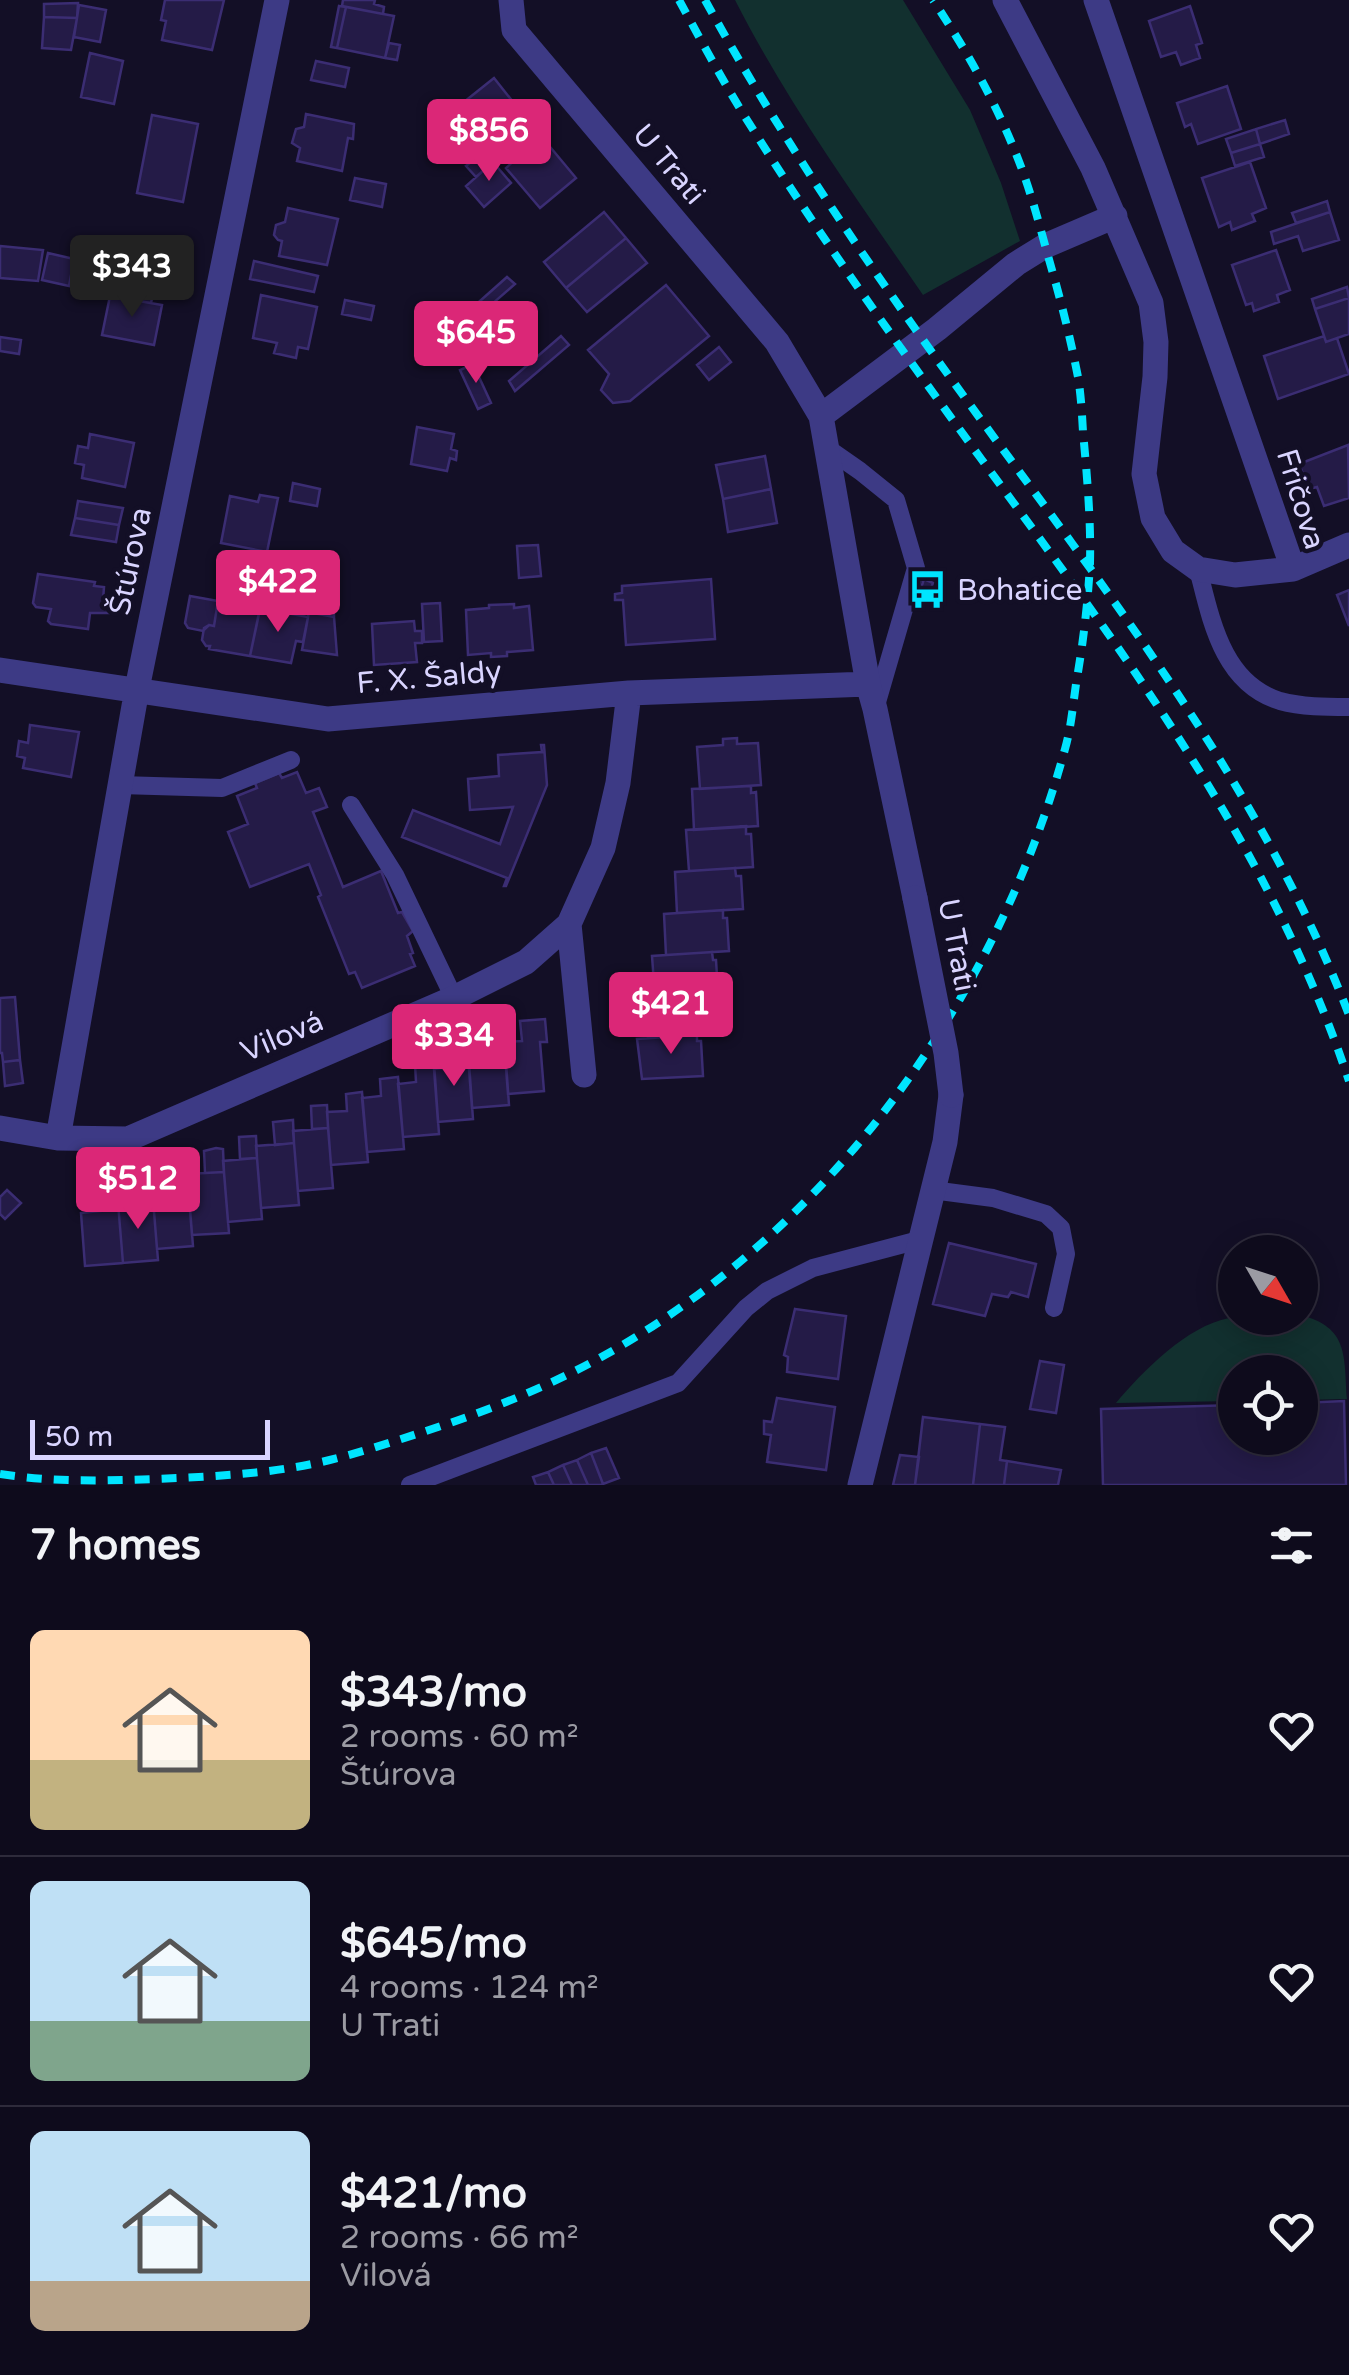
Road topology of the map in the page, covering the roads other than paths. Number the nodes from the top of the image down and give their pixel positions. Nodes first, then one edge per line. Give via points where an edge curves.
1 (278, 0) edge
2 (511, 0) edge
3 (1005, 0) edge
4 (1096, 0) edge
5 (1115, 216) junction
6 (822, 416) junction
7 (827, 448) junction
8 (1349, 545) edge
9 (1198, 568) junction
10 (1293, 569) junction
11 (0, 670) edge
12 (868, 684) junction
13 (137, 689) junction
14 (630, 693) junction
15 (1349, 707) edge
16 (875, 709) junction
17 (291, 760) dead end
18 (120, 785) junction
19 (350, 805) dead end
20 (569, 924) junction
21 (454, 998) junction
22 (584, 1075) dead end
23 (0, 1128) edge
24 (58, 1138) junction
25 (932, 1190) junction
26 (919, 1240) junction
27 (1054, 1308) dead end
28 (410, 1485) edge
29 (860, 1485) edge

1 - 13 street, Štúrova
2 - 6 street, U Trati via 514,30 777,342
3 - 5 street
4 - 10 street, Fričova
5 - 6 street via 1024,259
5 - 9 street via 1154,323 1156,377 1144,474 1153,518 1173,552
6 - 7 street, U Trati
7 - 12 street, U Trati
7 - 16 lane via 896,500 916,568
8 - 10 street
9 - 10 street, Fričova via 1236,576
9 - 15 lane via 1212,625 1246,682 1278,700
11 - 13 street, F. X. Šaldy
12 - 14 street, F. X. Šaldy
12 - 16 street, U Trati
13 - 14 street, F. X. Šaldy via 328,719
13 - 18 street, Štúrova
14 - 20 street, Vilová via 603,848
16 - 25 street, U Trati, bridge via 951,1095
17 - 18 lane via 222,788
18 - 24 street, Štúrova
19 - 21 lane via 394,875
20 - 21 street, Vilová via 526,962
20 - 22 street, Vilová
21 - 24 street, Vilová via 128,1138
23 - 24 street, Vilová
25 - 26 street, U Trati
25 - 27 lane via 993,1198 1046,1214 1061,1228 1066,1254
26 - 28 lane via 813,1268 767,1290 678,1383
26 - 29 street, U Trati

